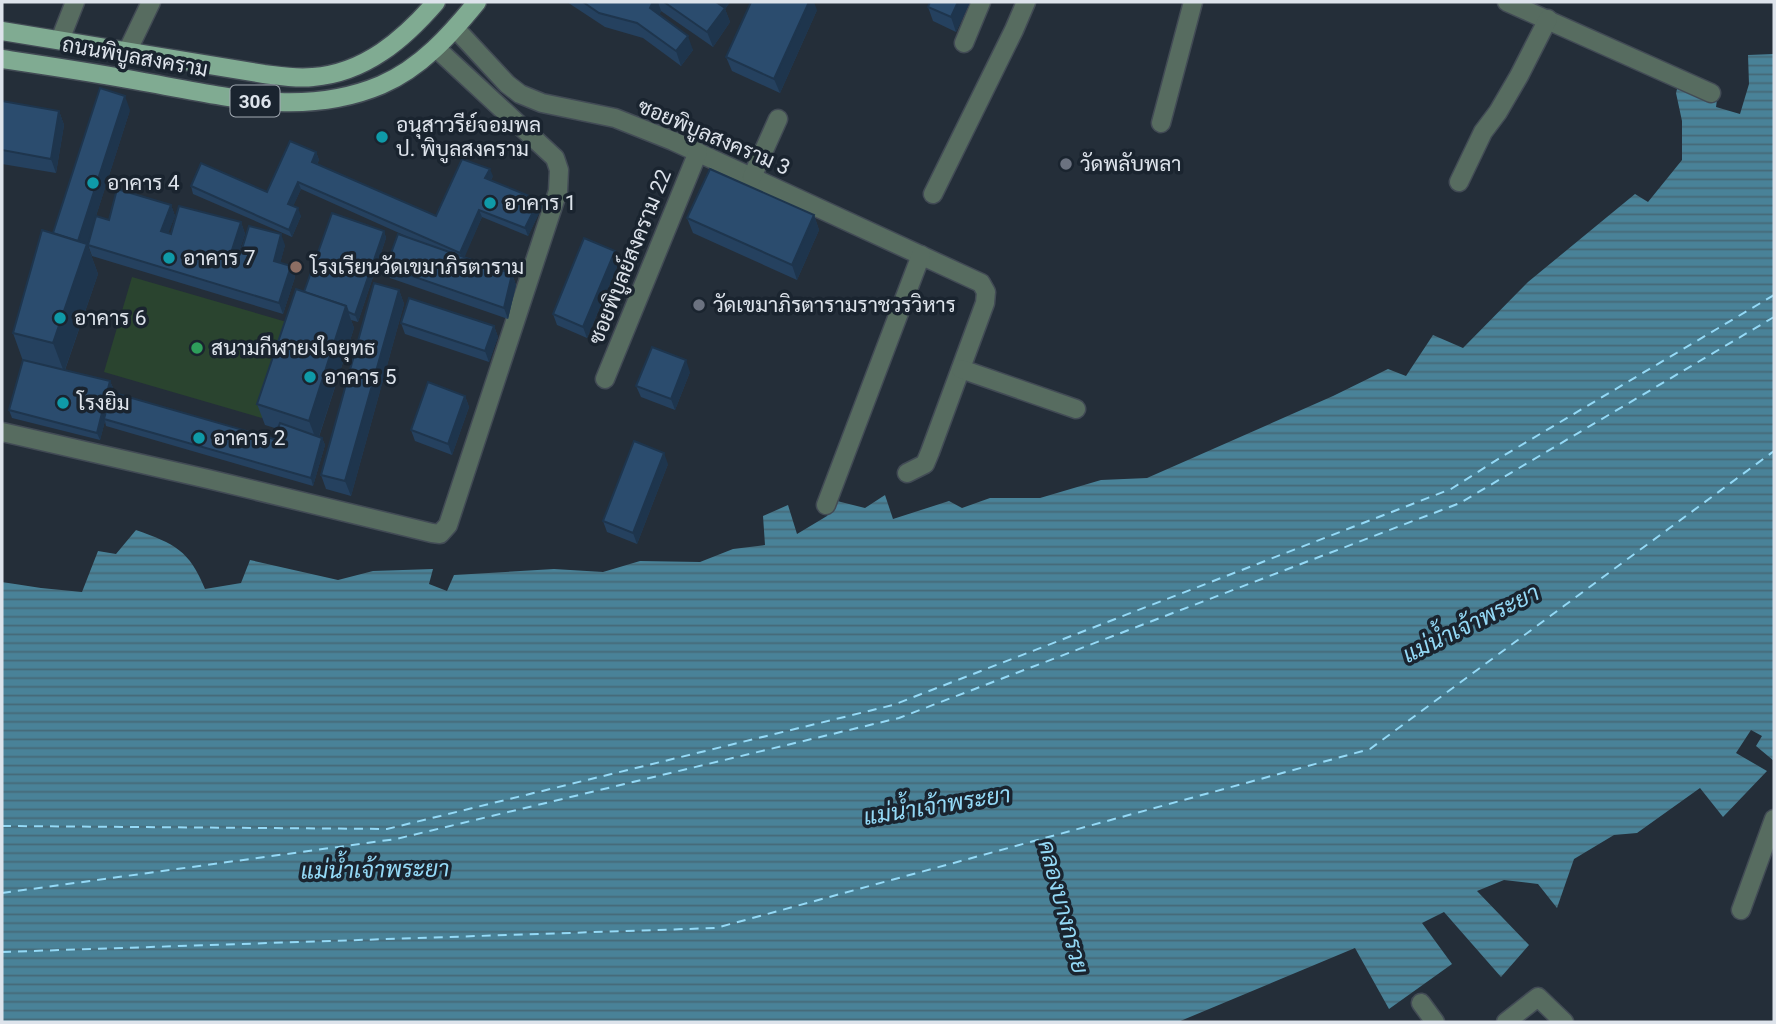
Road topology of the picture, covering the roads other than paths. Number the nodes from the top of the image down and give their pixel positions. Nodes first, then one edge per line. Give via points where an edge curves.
1 (75, 2) edge
2 (151, 2) edge
3 (436, 2) edge
4 (477, 2) edge
5 (981, 2) edge
6 (1026, 2) edge
7 (1194, 2) edge
8 (1507, 2) edge
9 (1548, 19) junction
10 (455, 28) junction
11 (2, 31) edge
12 (60, 40) junction
13 (964, 43) dead end
14 (436, 48) junction
15 (127, 52) junction
16 (2, 59) edge
17 (1711, 93) dead end
18 (526, 97) junction
19 (778, 119) dead end
20 (1161, 123) dead end
21 (521, 126) junction
22 (698, 152) junction
23 (752, 177) junction
24 (1460, 182) dead end
25 (933, 194) dead end
26 (921, 255) junction
27 (961, 369) junction
28 (605, 379) dead end
29 (1076, 409) dead end
30 (2, 432) edge
31 (907, 473) dead end
32 (826, 505) dead end
33 (1774, 819) edge
34 (1741, 910) dead end
35 (1421, 1003) dead end
36 (1435, 1022) edge
37 (1506, 1022) edge
38 (1564, 1022) edge

1 - 12 street
2 - 15 street
3 - 15 main road, ถนนพิบูลสงคราม / 306 via 415,27 380,54 342,72 316,77 293,78
4 - 10 main road, ถนนพิบูลสงคราม / 306
5 - 13 street
6 - 25 street
7 - 20 street
8 - 9 street
9 - 17 street
9 - 24 street via 1483,132
10 - 14 main road, ถนนพิบูลสงคราม / 306
10 - 18 street, ซอยพิบูลสงคราม 3 via 507,84
11 - 12 main road, ถนนพิบูลสงคราม / 306
12 - 15 main road, ถนนพิบูลสงคราม / 306
14 - 16 main road, ถนนพิบูลสงคราม / 306 via 382,85 334,99 287,103
14 - 21 street
18 - 21 street
18 - 22 street, ซอยพิบูลสงคราม 3 via 615,118
19 - 23 street
21 - 30 street via 555,158 558,191 448,525 440,534
22 - 23 street, ซอยพิบูลสงคราม 3
22 - 28 street, ซอยพิบูลย์สงคราม 22
23 - 26 street, ซอยพิบูลสงคราม 3
26 - 27 street, ซอยพิบูลสงคราม 3 via 969,276 986,292
26 - 32 street
27 - 29 street
27 - 31 street via 925,464
33 - 34 street
35 - 36 street
37 - 38 street via 1538,997

